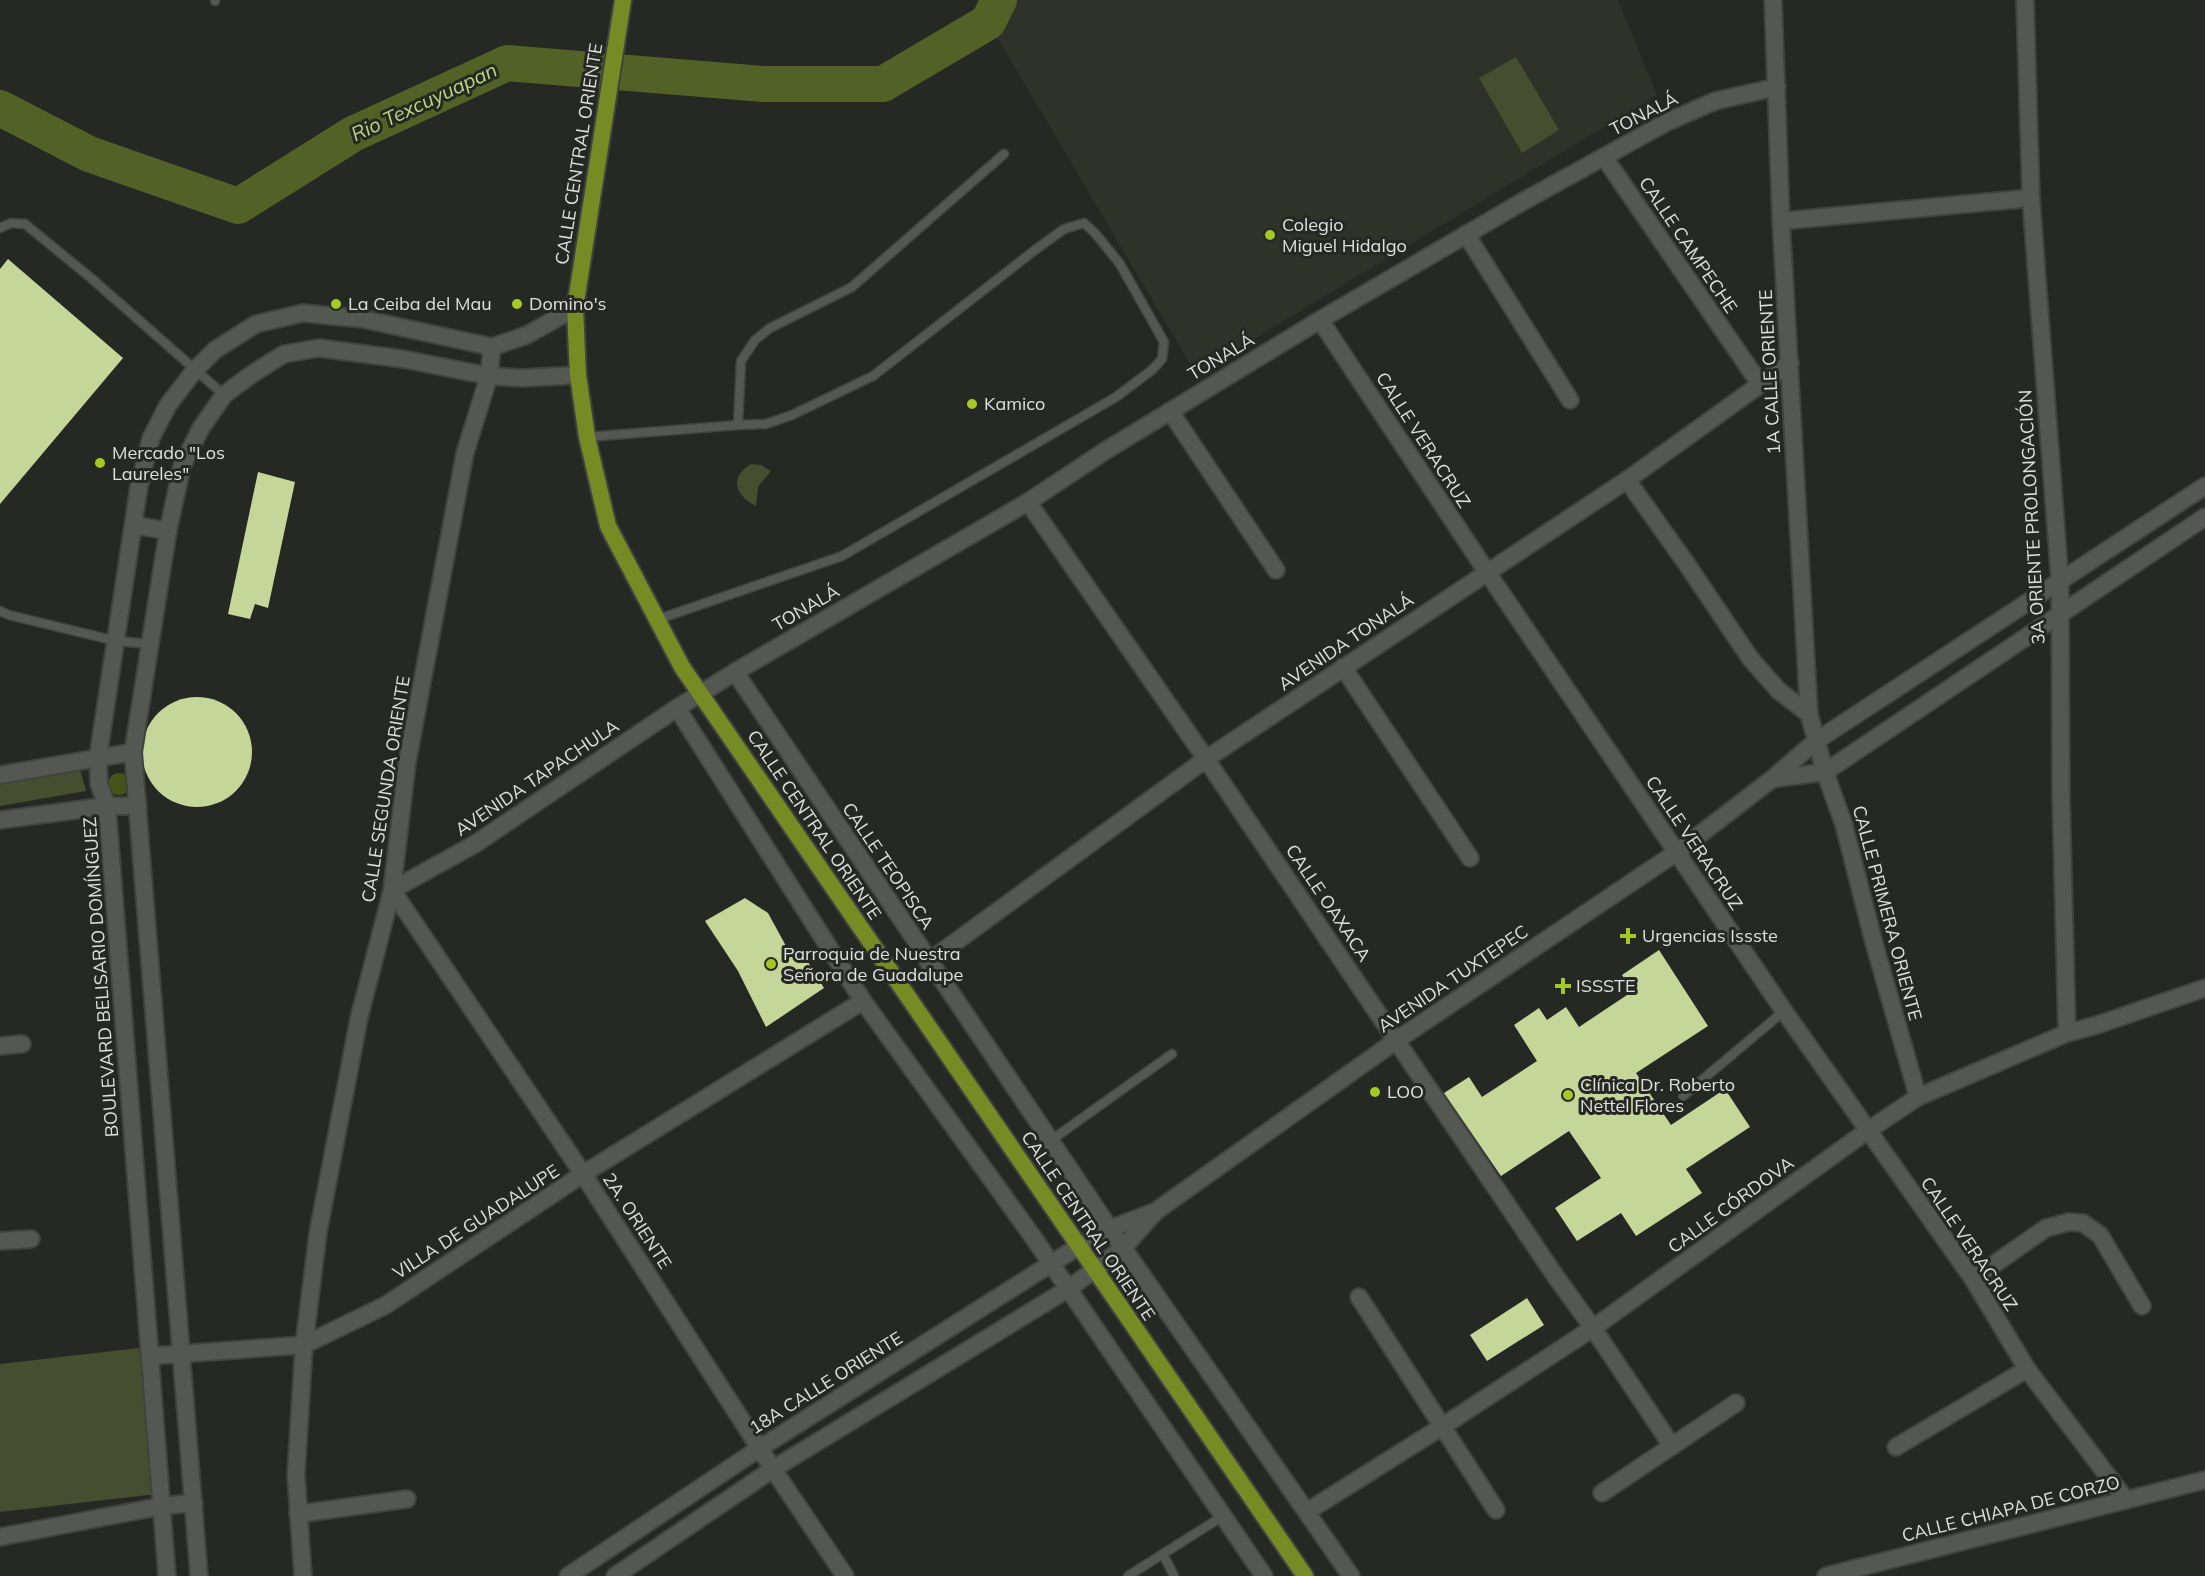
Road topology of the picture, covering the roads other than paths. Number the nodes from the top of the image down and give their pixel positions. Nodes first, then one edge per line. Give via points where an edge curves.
1 (623, 0) edge
2 (1773, 0) edge
3 (2025, 0) edge
4 (1777, 87) junction
5 (1004, 154) dead end
6 (1604, 157) junction
7 (2031, 198) junction
8 (1781, 221) junction
9 (0, 228) edge
10 (1466, 234) junction
11 (574, 308) junction
12 (1320, 320) junction
13 (492, 347) junction
14 (1790, 363) junction
15 (195, 370) junction
16 (578, 375) junction
17 (489, 376) junction
18 (1760, 384) junction
19 (224, 395) junction
20 (1570, 400) dead end
21 (1170, 411) junction
22 (738, 425) junction
23 (587, 437) junction
24 (1627, 480) junction
25 (2205, 486) edge
26 (1028, 502) junction
27 (2205, 517) edge
28 (134, 525) junction
29 (168, 531) junction
30 (1276, 570) dead end
31 (1487, 572) junction
32 (2060, 582) junction
33 (0, 610) edge
34 (2060, 615) junction
35 (656, 621) junction
36 (116, 641) junction
37 (150, 644) junction
38 (1343, 667) junction
39 (735, 672) junction
40 (701, 693) junction
41 (677, 708) junction
42 (1809, 714) junction
43 (1816, 741) junction
44 (133, 752) junction
45 (98, 757) junction
46 (1206, 759) junction
47 (1825, 772) junction
48 (0, 775) edge
49 (1772, 779) junction
50 (107, 806) junction
51 (138, 806) junction
52 (0, 820) edge
53 (1677, 852) junction
54 (1470, 858) dead end
55 (392, 890) junction
56 (928, 962) junction
57 (2205, 988) edge
58 (863, 1001) junction
59 (1784, 1011) junction
60 (2067, 1033) junction
61 (1397, 1040) junction
62 (22, 1044) dead end
63 (0, 1046) edge
64 (1172, 1054) dead end
65 (1683, 1096) dead end
66 (1918, 1097) junction
67 (1867, 1131) junction
68 (1050, 1141) junction
69 (584, 1174) junction
70 (1156, 1211) junction
71 (1110, 1229) junction
72 (32, 1239) dead end
73 (0, 1241) edge
74 (1078, 1246) junction
75 (1123, 1248) junction
76 (1051, 1264) junction
77 (1094, 1270) junction
78 (1973, 1279) junction
79 (1068, 1289) junction
80 (1359, 1297) dead end
81 (2142, 1306) dead end
82 (1593, 1328) junction
83 (304, 1345) junction
84 (182, 1354) junction
85 (151, 1356) junction
86 (2027, 1369) junction
87 (1737, 1403) dead end
88 (1443, 1426) junction
89 (1672, 1446) junction
90 (1896, 1447) dead end
91 (760, 1448) junction
92 (773, 1469) junction
93 (2205, 1480) edge
94 (1602, 1493) dead end
95 (407, 1499) dead end
96 (2126, 1500) junction
97 (194, 1503) junction
98 (162, 1506) junction
99 (1496, 1510) dead end
100 (1308, 1511) junction
101 (298, 1514) junction
102 (1223, 1516) junction
103 (0, 1537) edge
104 (1163, 1554) junction
105 (167, 1576) edge
106 (199, 1576) edge
107 (303, 1576) edge
108 (568, 1576) edge
109 (615, 1576) edge
110 (845, 1576) edge
111 (1128, 1576) edge
112 (1174, 1576) edge
113 (1264, 1576) edge
114 (1305, 1576) edge
115 (1351, 1576) edge
116 (1826, 1576) edge

1 - 11 main road, CALLE CENTRAL ORIENTE
2 - 4 street, 1A CALLE ORIENTE
3 - 7 street, 3A ORIENTE PROLONGACIÓN
4 - 6 street, TONALÁ via 1715,101
4 - 8 street, 1A CALLE ORIENTE
5 - 22 lane via 852,287 770,328 755,340 741,361
6 - 10 street, TONALÁ
6 - 18 street, CALLE CAMPECHE
7 - 8 street
7 - 32 street, 3A ORIENTE PROLONGACIÓN
8 - 14 street, 1A CALLE ORIENTE
9 - 15 lane via 11,223 25,224
10 - 12 street, TONALÁ
10 - 20 street
11 - 13 street via 527,335
11 - 16 main road, CALLE CENTRAL ORIENTE
12 - 21 street, TONALÁ
12 - 31 street, CALLE VERACRUZ
13 - 15 street, BOULEVARD BELISARIO DOMÍNGUEZ via 363,319 303,313 256,324 215,350
13 - 17 street, CALLE SEGUNDA ORIENTE
14 - 18 street, AVENIDA TONALÁ
14 - 42 street, 1A CALLE ORIENTE
15 - 19 lane
15 - 28 street, BOULEVARD BELISARIO DOMÍNGUEZ via 168,405 151,438
16 - 17 street
16 - 23 main road, CALLE CENTRAL ORIENTE
17 - 19 street via 319,348 284,354
17 - 55 street, CALLE SEGUNDA ORIENTE via 465,453 411,741
18 - 24 street, AVENIDA TONALÁ
19 - 29 street via 182,466
21 - 26 street, TONALÁ
21 - 30 street
22 - 23 lane
22 - 35 lane via 766,424 792,415 873,376 1035,250 1074,225 1084,223 1120,264 1164,342 1162,359 1116,397 842,556
23 - 35 main road, CALLE CENTRAL ORIENTE via 608,526
24 - 31 street, AVENIDA TONALÁ
24 - 42 street via 1749,658 1778,690
25 - 32 street, AVENIDA TUXTEPEC
26 - 39 street, TONALÁ
26 - 46 street, CALLE OAXACA
27 - 34 street
28 - 29 street
28 - 36 street, BOULEVARD BELISARIO DOMÍNGUEZ
29 - 37 street
31 - 38 street, AVENIDA TONALÁ
31 - 53 street, CALLE VERACRUZ
32 - 34 street, 3A ORIENTE PROLONGACIÓN
32 - 43 street, AVENIDA TUXTEPEC
33 - 36 lane
34 - 47 street
34 - 60 street, 3A ORIENTE PROLONGACIÓN
35 - 40 main road, CALLE CENTRAL ORIENTE
36 - 37 lane
36 - 45 street, BOULEVARD BELISARIO DOMÍNGUEZ
37 - 44 street
38 - 46 street, AVENIDA TONALÁ
38 - 54 street
39 - 40 street, TONALÁ
39 - 56 street, CALLE TEOPISCA
40 - 41 street, AVENIDA TAPACHULA
40 - 74 main road, CALLE CENTRAL ORIENTE
41 - 55 street, AVENIDA TAPACHULA via 475,844
41 - 58 street
42 - 43 street, 1A CALLE ORIENTE
43 - 47 street, CALLE PRIMERA ORIENTE
43 - 49 street, AVENIDA TUXTEPEC
44 - 45 street
44 - 51 street
45 - 48 street
45 - 50 street, BOULEVARD BELISARIO DOMÍNGUEZ via 99,784
46 - 56 street, AVENIDA TONALÁ
46 - 61 street, CALLE OAXACA
47 - 49 street
47 - 66 street, CALLE PRIMERA ORIENTE via 1844,825
49 - 53 street, AVENIDA TUXTEPEC
50 - 51 street
50 - 52 street
50 - 85 street, BOULEVARD BELISARIO DOMÍNGUEZ
51 - 84 street
53 - 59 street, CALLE VERACRUZ
53 - 61 street, AVENIDA TUXTEPEC
55 - 69 street, 2A. ORIENTE
55 - 83 street, CALLE SEGUNDA ORIENTE via 359,1018 318,1233
56 - 68 street, CALLE TEOPISCA
57 - 60 street, CALLE CÓRDOVA
58 - 69 street, VILLA DE GUADALUPE
58 - 76 street
59 - 65 lane
59 - 67 street, CALLE VERACRUZ
60 - 66 street, CALLE CÓRDOVA
61 - 70 street, AVENIDA TUXTEPEC
61 - 82 street, CALLE OAXACA
62 - 63 street
64 - 68 lane
66 - 67 street, CALLE CÓRDOVA
67 - 78 street, CALLE VERACRUZ
67 - 82 street, CALLE CÓRDOVA
68 - 71 street, CALLE TEOPISCA
69 - 83 street, VILLA DE GUADALUPE via 386,1305
69 - 91 street, 2A. ORIENTE
70 - 71 street, AVENIDA TUXTEPEC
70 - 75 street, AVENIDA TUXTEPEC
71 - 74 street, 18A CALLE ORIENTE
71 - 75 street, CALLE TEOPISCA
72 - 73 street
74 - 76 street, 18A CALLE ORIENTE
74 - 77 main road, CALLE CENTRAL ORIENTE
75 - 77 street
75 - 100 street, CALLE TEOPISCA
76 - 79 street
76 - 91 street, 18A CALLE ORIENTE
77 - 79 street
77 - 114 main road, CALLE CENTRAL ORIENTE
78 - 81 street via 2046,1228 2083,1223 2100,1235
78 - 86 street, CALLE VERACRUZ
79 - 92 street
79 - 102 street
80 - 88 street
82 - 88 street, CALLE CÓRDOVA
82 - 89 street, CALLE OAXACA
83 - 84 street
83 - 101 street via 296,1475
84 - 85 street
84 - 97 street
85 - 98 street, BOULEVARD BELISARIO DOMÍNGUEZ
86 - 90 street
86 - 96 street, CALLE VERACRUZ
87 - 89 street
88 - 99 street
88 - 100 street, CALLE CÓRDOVA
89 - 94 street
91 - 92 street, 2A. ORIENTE
91 - 108 street, 18A CALLE ORIENTE
92 - 109 street
92 - 110 street, 2A. ORIENTE
93 - 96 street, CALLE CHIAPA DE CORZO
95 - 101 street
96 - 116 street, CALLE CHIAPA DE CORZO
97 - 98 street
97 - 106 street
98 - 103 street
98 - 105 street, BOULEVARD BELISARIO DOMÍNGUEZ
100 - 115 street, CALLE TEOPISCA
101 - 107 street
102 - 104 lane
102 - 113 street
104 - 111 lane
104 - 112 lane

